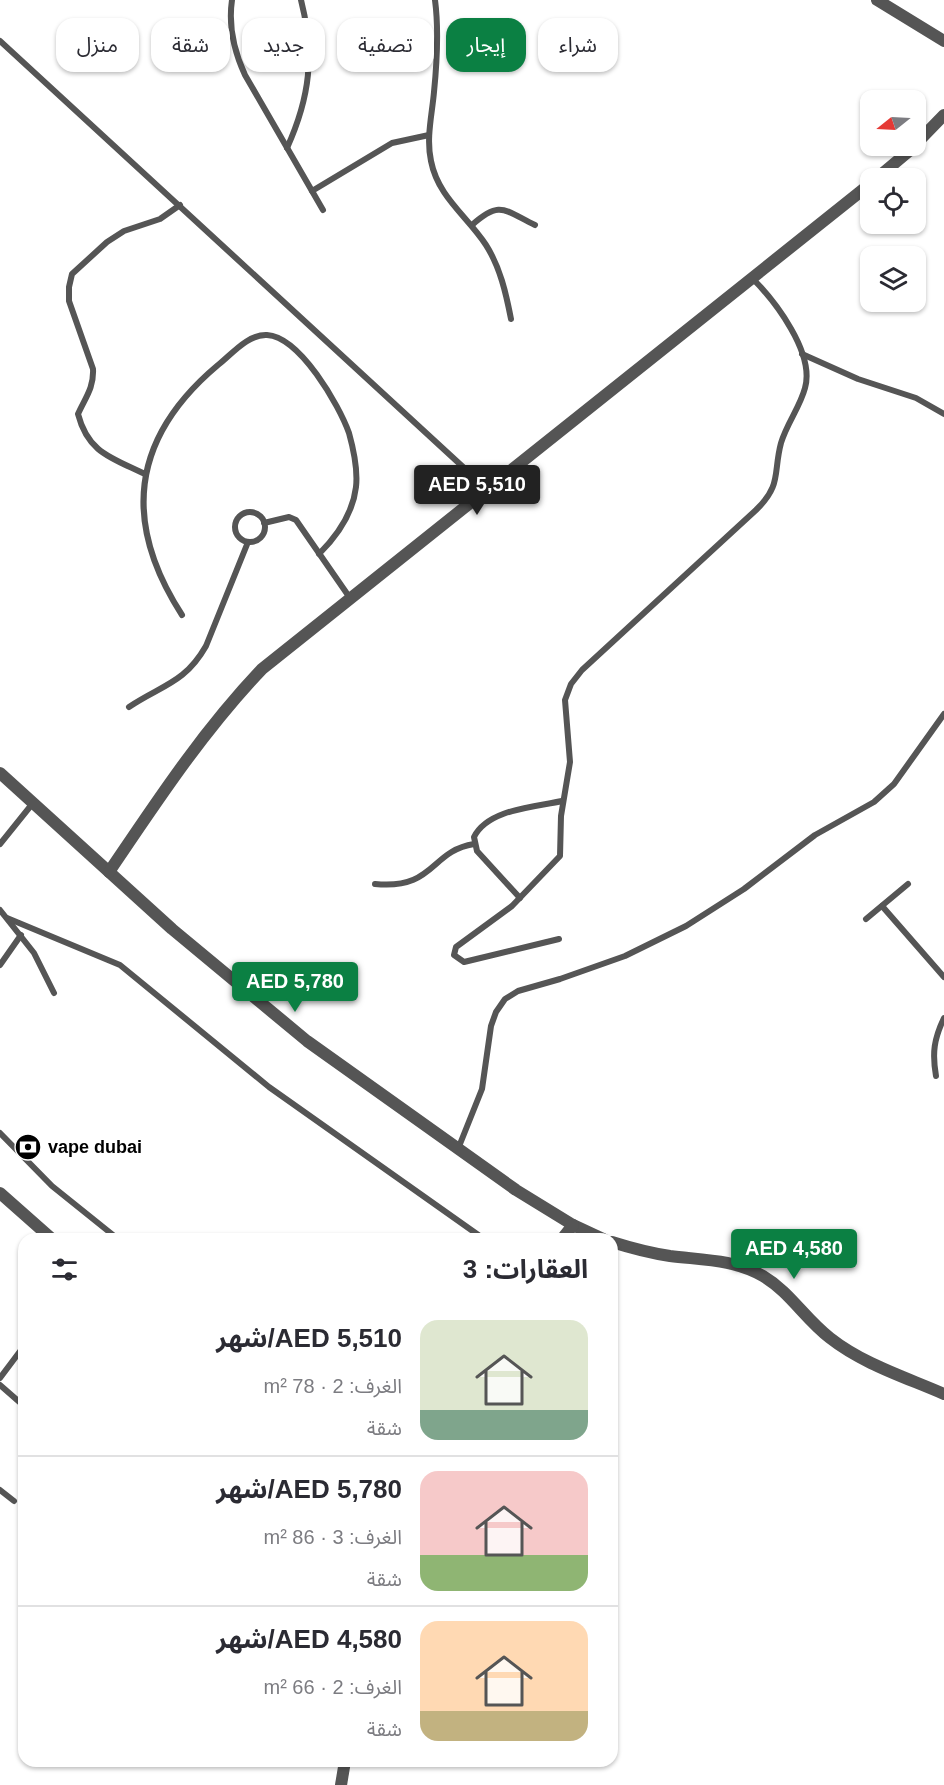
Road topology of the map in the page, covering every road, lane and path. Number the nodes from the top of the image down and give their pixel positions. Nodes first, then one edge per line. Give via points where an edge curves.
1 (231, 0) edge
2 (301, 0) edge
3 (435, 0) edge
4 (877, 0) edge
5 (0, 41) edge
6 (944, 41) edge
7 (944, 115) edge
8 (429, 135) junction
9 (288, 148) junction
10 (889, 168) edge
11 (312, 191) junction
12 (860, 192) edge
13 (180, 205) junction
14 (323, 210) dead end
15 (472, 225) junction
16 (535, 225) dead end
17 (752, 278) junction
18 (510, 319) dead end
19 (802, 354) junction
20 (944, 414) edge
21 (145, 474) junction
22 (487, 489) junction
23 (264, 522) junction
24 (248, 542) junction
25 (319, 554) junction
26 (350, 598) junction
27 (182, 615) dead end
28 (129, 707) dead end
29 (944, 714) edge
30 (0, 773) edge
31 (562, 801) junction
32 (33, 803) junction
33 (0, 844) edge
34 (474, 844) junction
35 (109, 872) junction
36 (375, 884) dead end
37 (908, 884) dead end
38 (520, 898) junction
39 (882, 906) junction
40 (0, 910) edge
41 (8, 918) junction
42 (866, 920) dead end
43 (21, 935) junction
44 (559, 939) dead end
45 (0, 965) edge
46 (944, 977) edge
47 (54, 993) dead end
48 (944, 1018) edge
49 (936, 1076) dead end
50 (0, 1133) edge
51 (458, 1149) junction
52 (0, 1193) edge
53 (573, 1225) junction
54 (45, 1233) edge
55 (111, 1233) edge
56 (476, 1233) edge
57 (567, 1233) edge
58 (590, 1233) edge
59 (618, 1244) edge
60 (18, 1354) edge
61 (0, 1378) edge
62 (0, 1385) edge
63 (944, 1394) edge
64 (18, 1401) edge
65 (0, 1490) edge
66 (14, 1502) dead end
67 (344, 1767) edge
68 (341, 1785) edge

1 - 9 lane via 236,54
2 - 9 lane via 306,19 309,89
3 - 8 lane via 437,50
4 - 6 street
5 - 13 lane
7 - 10 street
8 - 11 lane via 392,143
8 - 15 lane via 431,161 439,186
9 - 11 lane
11 - 14 lane
12 - 17 street
13 - 21 lane via 172,213 124,231 107,242 72,274 69,287 69,301 93,369 90,392 78,414 83,432 96,448
13 - 22 lane
15 - 16 lane via 496,208
15 - 18 lane via 498,269
17 - 19 lane via 783,315
17 - 22 street
19 - 20 lane via 858,380 916,398
19 - 31 lane via 805,389 782,440 774,489 767,500 571,684 566,700 570,762
21 - 25 lane via 158,439 173,415 212,370 251,338 281,338 308,363 334,402 356,460 356,488 348,516 333,541
21 - 27 lane via 143,512 149,549 162,584
22 - 26 street
23 - 24 lane via 262,537
23 - 24 lane via 253,513 239,518 236,532
23 - 25 lane via 293,518
24 - 28 lane via 198,662 173,684
25 - 26 lane
26 - 35 street via 262,669 225,708
29 - 51 lane via 894,784 874,802 815,835 744,890 686,926 624,956 518,991 505,999 494,1019 482,1089
30 - 32 street
31 - 34 lane via 493,819 477,831
31 - 38 lane via 560,856
32 - 33 lane
32 - 35 street
34 - 36 lane via 455,849 423,877 408,883
34 - 38 lane
35 - 51 street via 273,1014
37 - 39 lane
38 - 44 lane via 490,925 456,947 456,959 464,962
39 - 42 lane
39 - 46 lane
40 - 41 lane
41 - 43 lane
41 - 56 lane via 120,964 269,1087
43 - 45 lane
43 - 47 lane
48 - 49 lane via 935,1036 932,1056
50 - 55 lane via 52,1186
51 - 53 street
52 - 54 street
53 - 57 street
53 - 58 street
59 - 63 street via 735,1264 762,1276 787,1293 826,1335 849,1352
60 - 61 lane
62 - 64 lane
65 - 66 lane
67 - 68 street

